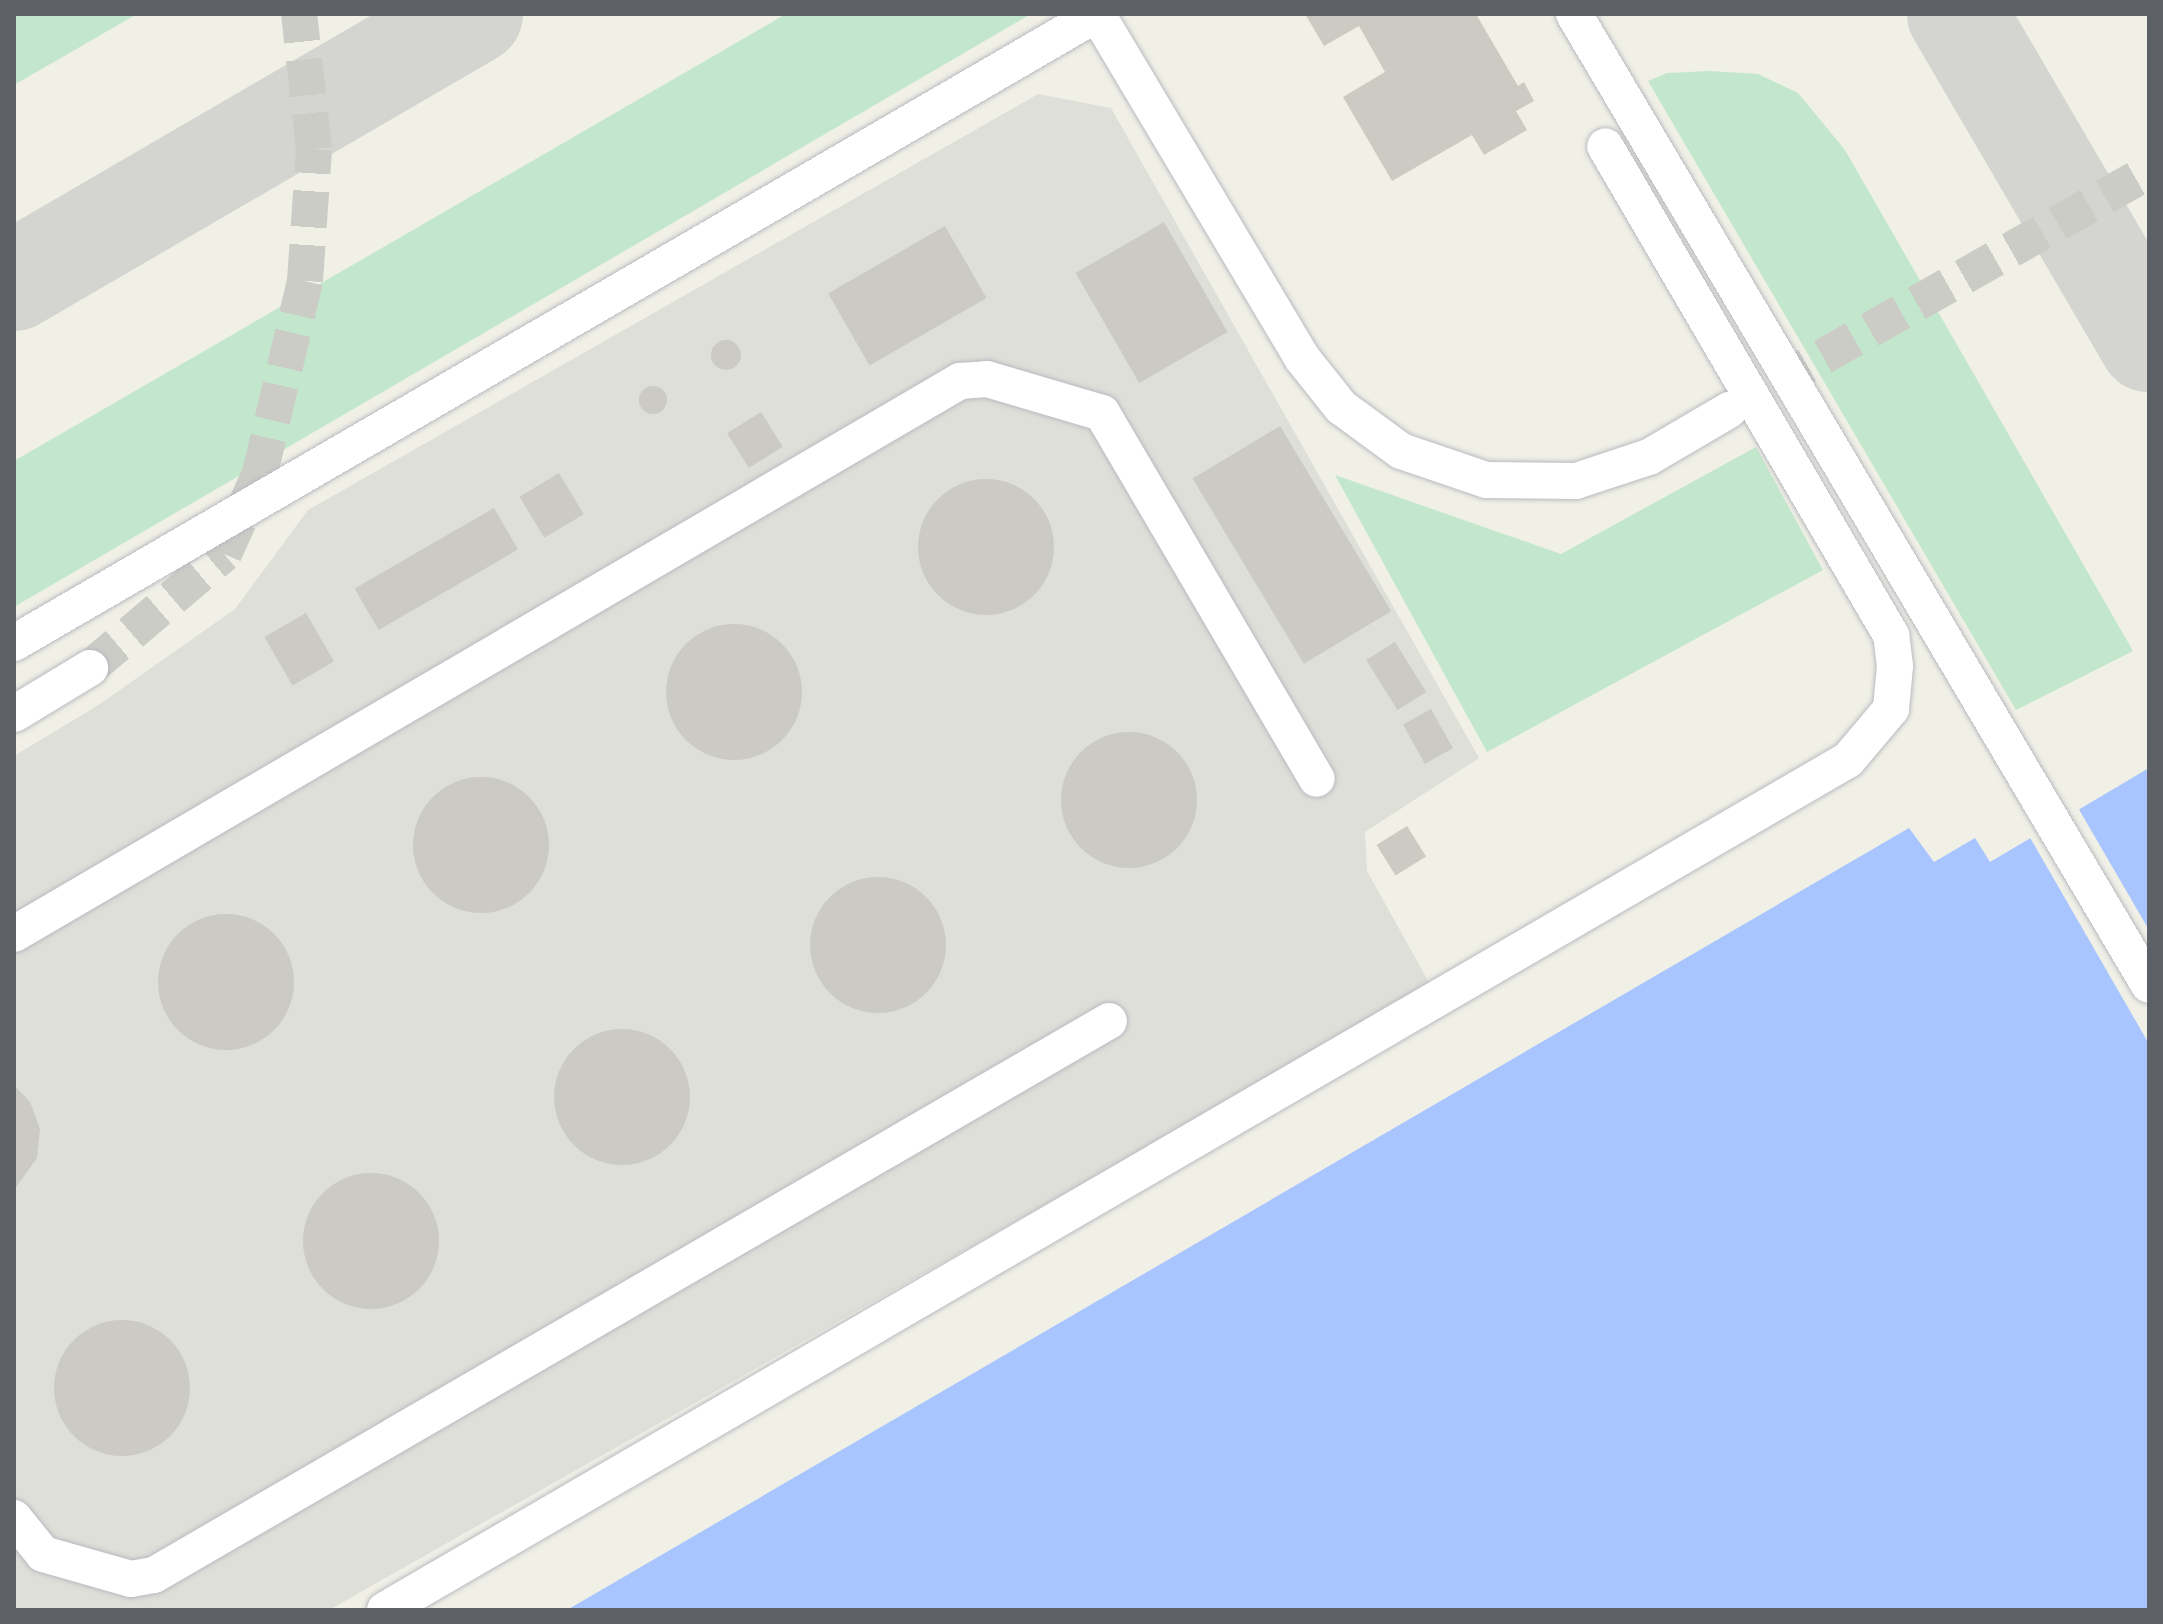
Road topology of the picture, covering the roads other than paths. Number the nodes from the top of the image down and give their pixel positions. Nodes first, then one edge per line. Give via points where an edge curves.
1 (1097, 14) edge
2 (1574, 14) edge
3 (1605, 146) dead end
4 (1729, 410) tunnel mouth
5 (14, 643) edge
6 (90, 668) tunnel mouth
7 (14, 714) edge
8 (1317, 779) dead end
9 (14, 934) edge
10 (2149, 985) edge
11 (1109, 1021) dead end
12 (14, 1518) edge
13 (385, 1610) edge

1 - 4 street via 1302,358 1341,407 1401,451 1486,480 1576,481 1649,457
1 - 5 street
2 - 10 street
3 - 13 street via 1891,635 1891,709 1848,760
6 - 7 street
8 - 9 street via 1102,413 987,379 960,381
11 - 12 street via 154,1575 131,1579 43,1554

